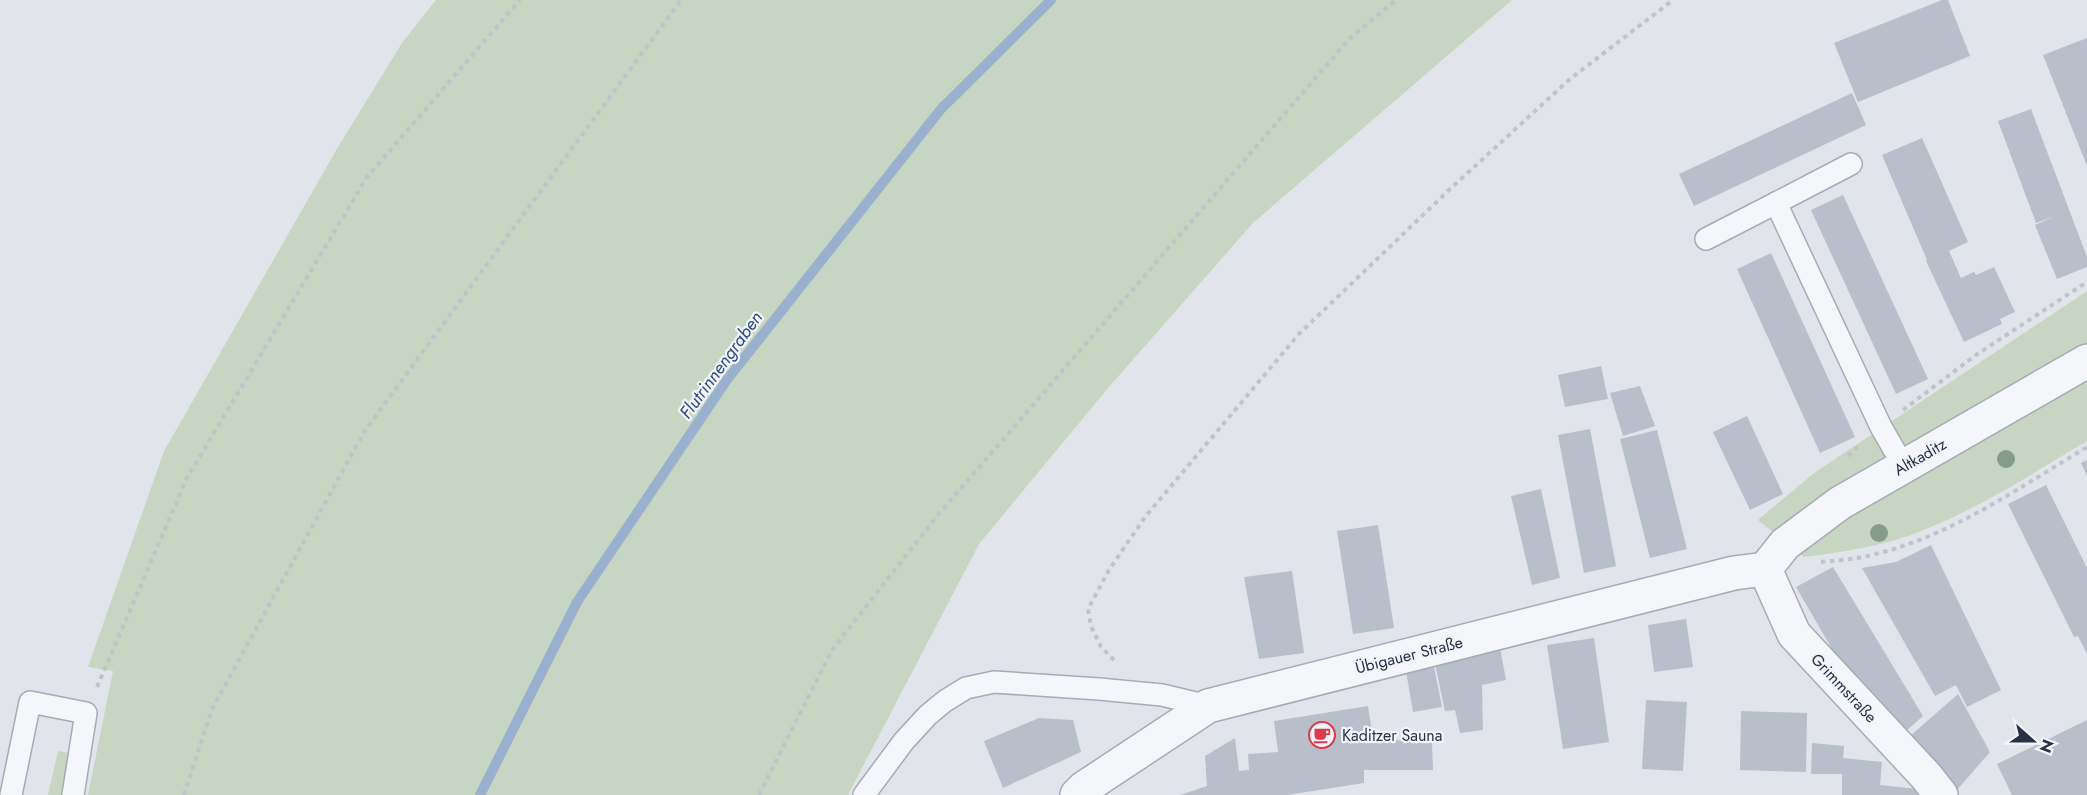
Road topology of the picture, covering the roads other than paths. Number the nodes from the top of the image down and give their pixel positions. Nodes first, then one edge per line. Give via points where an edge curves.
1 (1851, 164) dead end
2 (1776, 203) junction
3 (1706, 239) dead end
4 (2087, 361) edge
5 (1904, 467) junction
6 (1770, 562) junction
7 (1208, 706) junction
8 (11, 795) edge
9 (73, 795) edge
10 (864, 795) edge
11 (1077, 795) edge
12 (1941, 795) edge

1 - 2 lane
2 - 3 lane
2 - 5 lane via 1881,427
4 - 5 street, Altkaditz
5 - 6 street, Altkaditz via 1840,503 1785,544
6 - 7 street, Übigauer Straße
6 - 12 street, Grimmstraße via 1794,634
7 - 10 lane via 1145,693 994,682 966,688 928,714
7 - 11 street, Übigauer Straße
8 - 9 lane via 30,702 86,713

